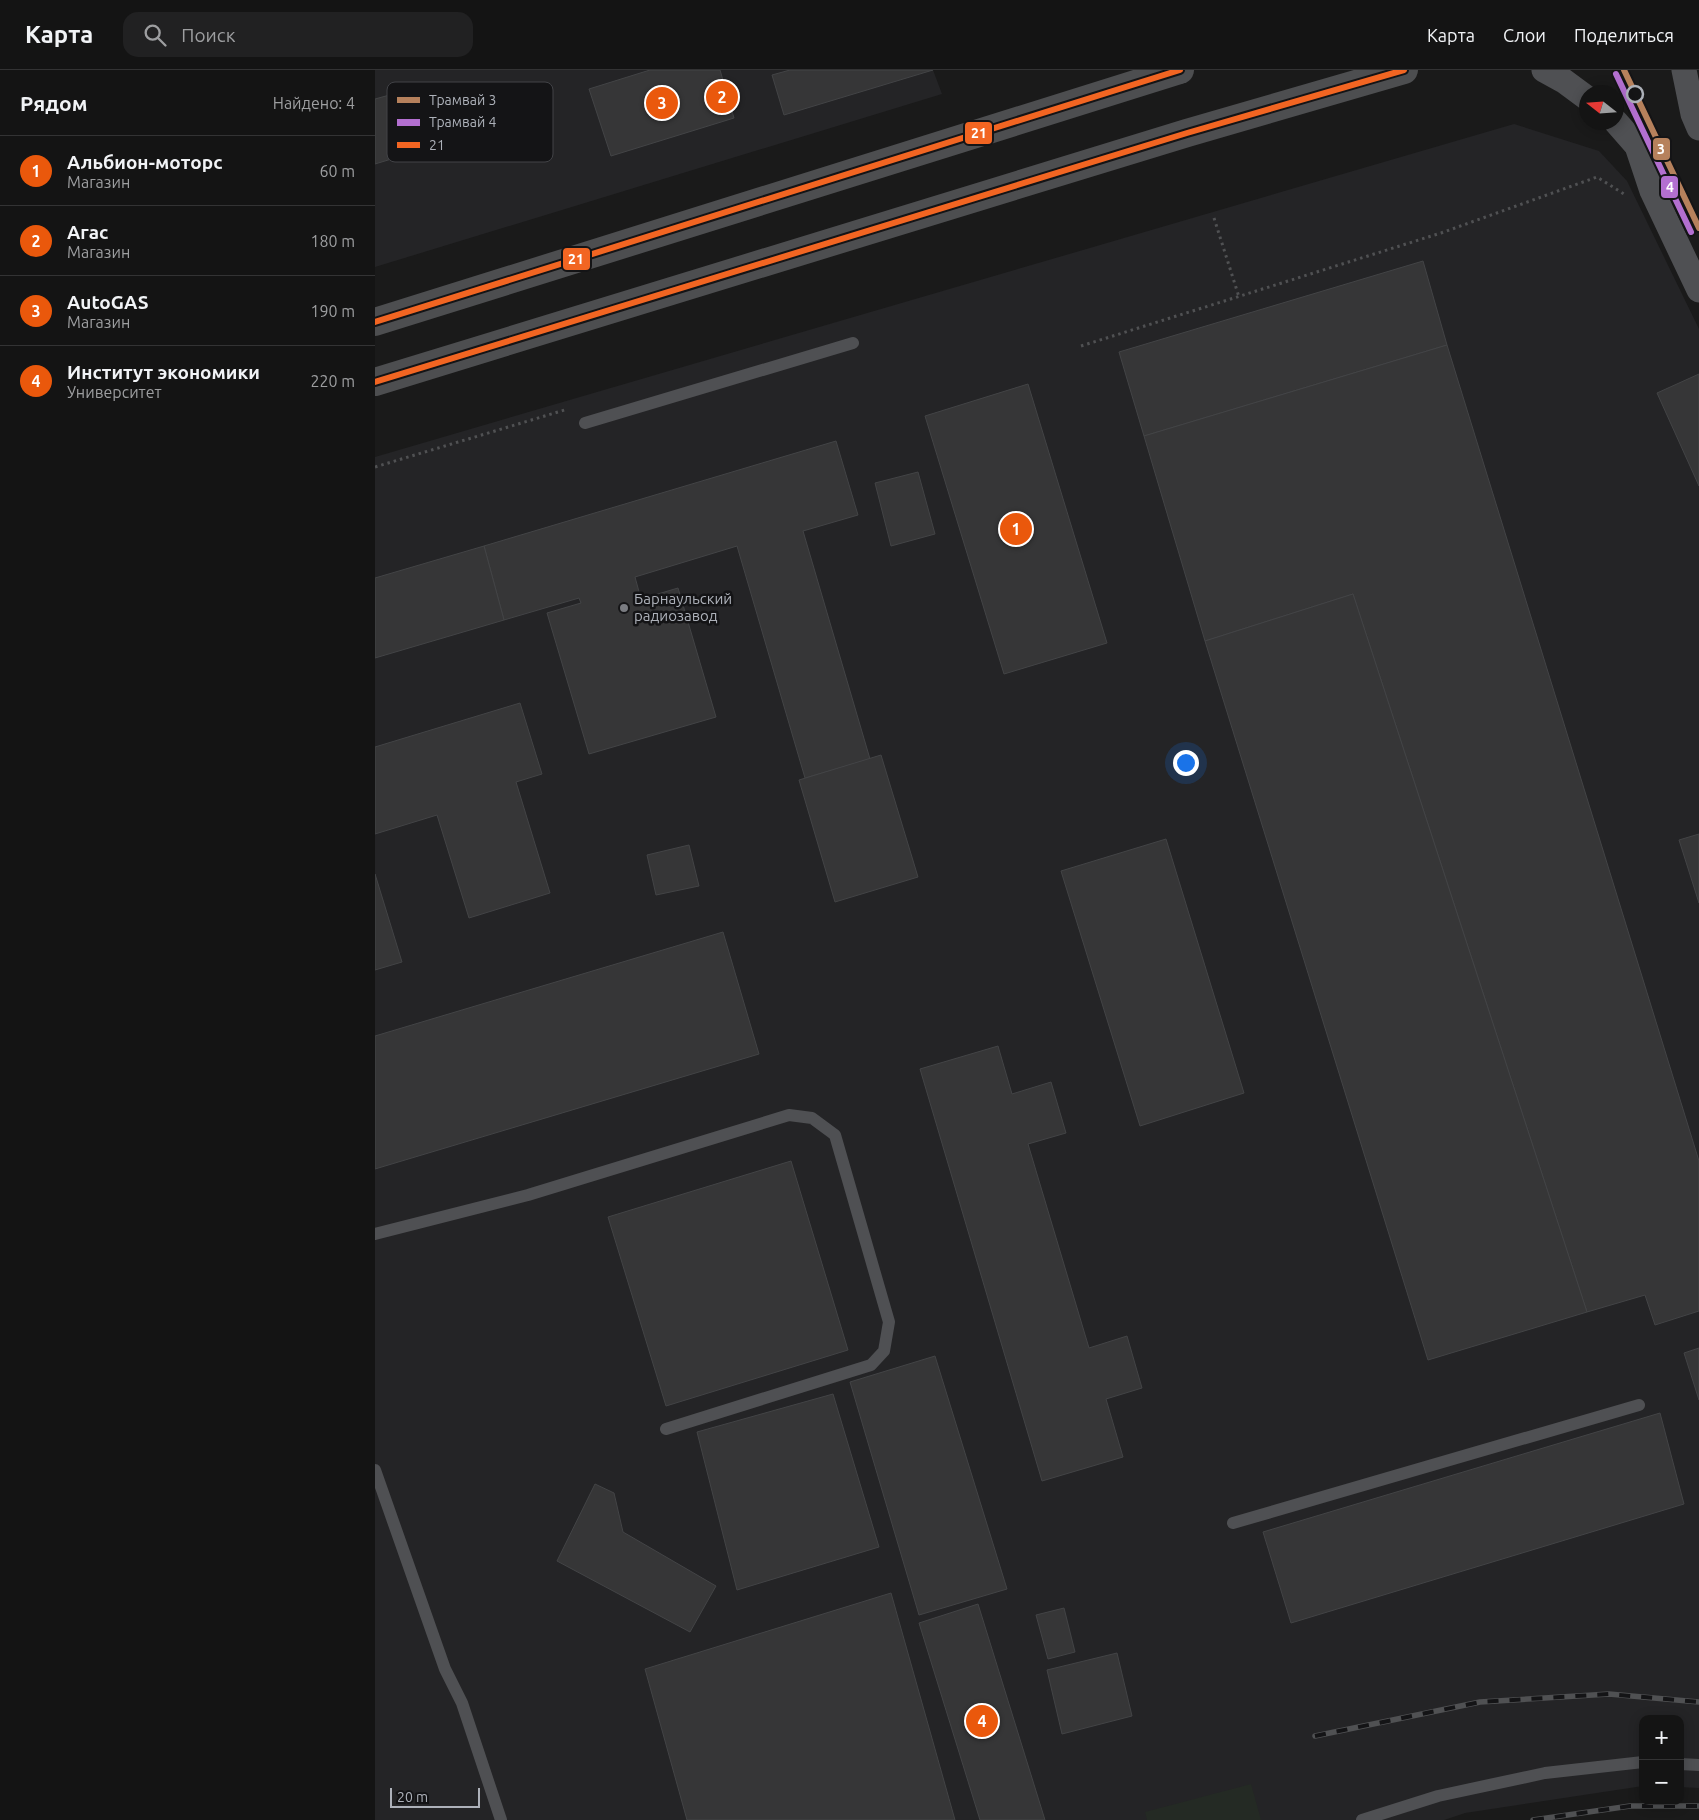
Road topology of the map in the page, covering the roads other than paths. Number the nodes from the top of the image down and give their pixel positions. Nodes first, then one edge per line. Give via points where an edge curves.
1 (1180, 70) edge
2 (1402, 70) edge
3 (1544, 70) edge
4 (1683, 70) edge
5 (1579, 92) edge
6 (1699, 128) edge
7 (1622, 130) edge
8 (1699, 290) edge
9 (375, 322) edge
10 (853, 343) dead end
11 (375, 382) edge
12 (585, 423) dead end
13 (375, 1234) edge
14 (1639, 1405) dead end
15 (666, 1429) dead end
16 (375, 1470) edge
17 (1233, 1523) dead end
18 (1639, 1762) edge
19 (1684, 1764) edge
20 (1699, 1765) edge
21 (501, 1820) edge
22 (1362, 1820) edge

1 - 9 main road
2 - 11 main road
3 - 5 street
4 - 6 street
7 - 8 street via 1637,146 1652,191
10 - 12 lane
13 - 15 lane via 528,1195 789,1115 811,1118 835,1135 889,1322 884,1350 871,1365
14 - 17 lane
16 - 21 lane via 445,1669 462,1703
18 - 22 lane via 1545,1773 1438,1796
19 - 20 lane

